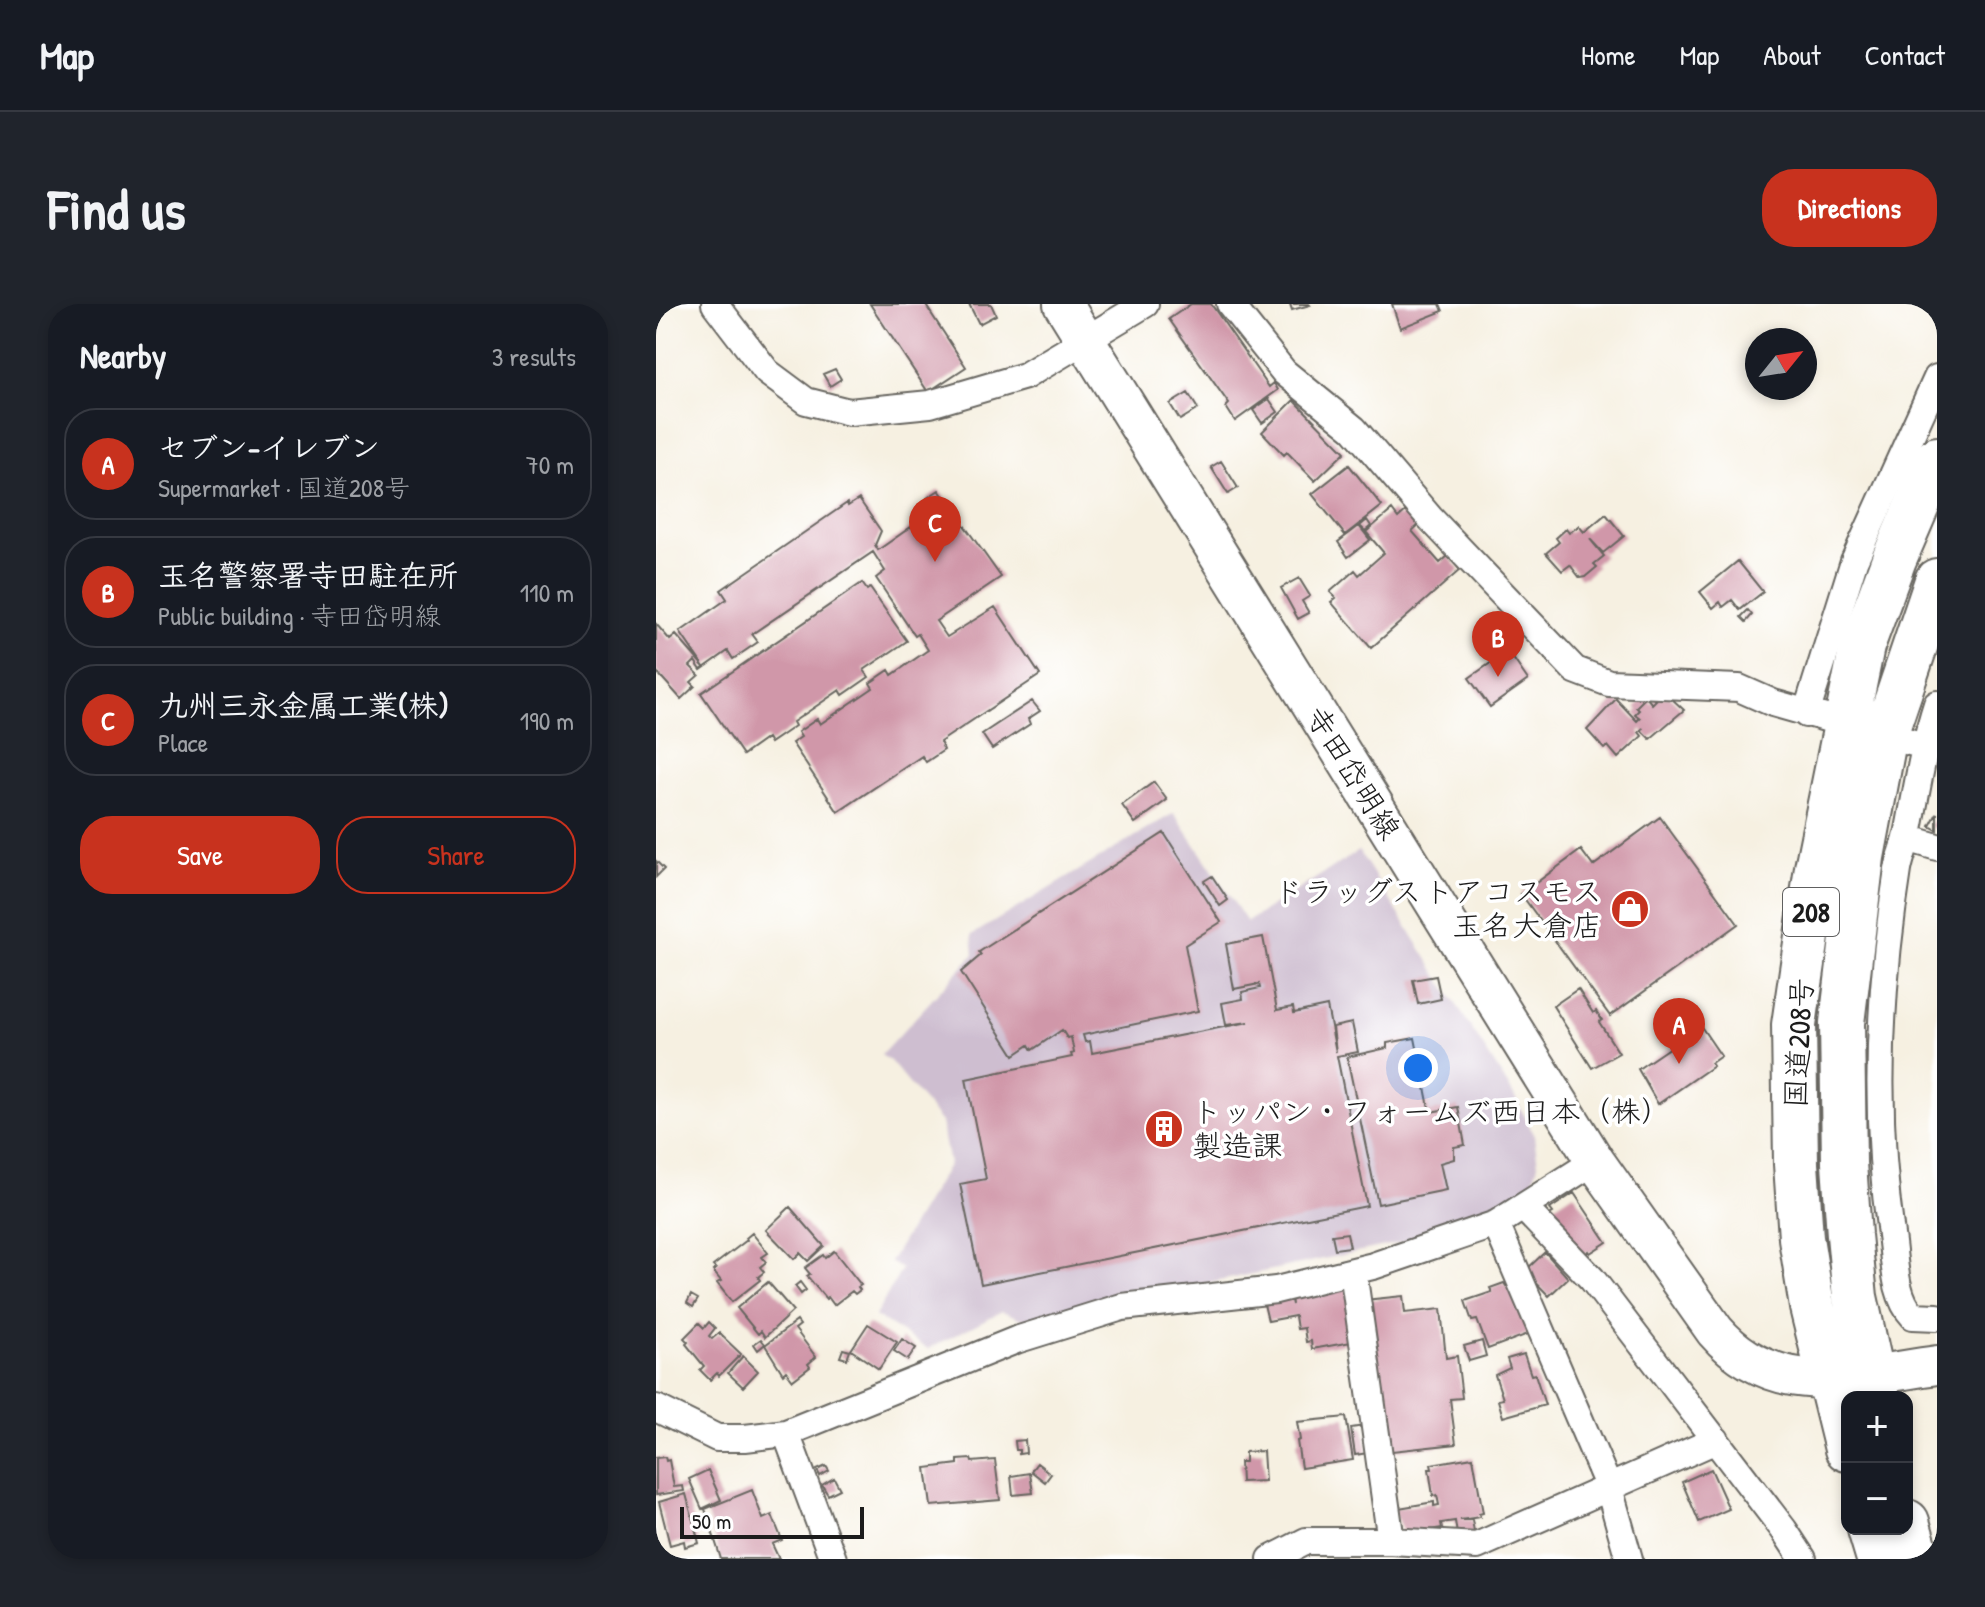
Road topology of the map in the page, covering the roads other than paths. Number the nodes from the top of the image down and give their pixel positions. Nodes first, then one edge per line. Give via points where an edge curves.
1 (715, 304) edge
2 (1063, 304) edge
3 (1145, 304) edge
4 (1230, 304) edge
5 (1084, 342) junction
6 (1937, 378) edge
7 (1937, 459) edge
8 (1937, 581) edge
9 (1937, 704) edge
10 (1865, 730) junction
11 (1907, 838) junction
12 (1937, 847) edge
13 (1595, 1161) junction
14 (1523, 1207) junction
15 (1496, 1224) junction
16 (1353, 1271) junction
17 (1937, 1317) edge
18 (1937, 1365) edge
19 (1830, 1380) junction
20 (1875, 1386) edge
21 (656, 1408) edge
22 (1841, 1425) edge
23 (786, 1433) junction
24 (1716, 1440) junction
25 (1609, 1488) junction
26 (1872, 1535) edge
27 (1911, 1535) edge
28 (1396, 1550) edge
29 (833, 1559) edge
30 (1271, 1559) edge
31 (1629, 1559) edge
32 (1803, 1559) edge
33 (1879, 1559) edge
34 (1918, 1559) edge

1 - 5 street via 767,372 806,401 849,412 930,404 1025,376
2 - 5 main road, 寺田岱明線
3 - 5 street
4 - 10 street via 1284,372 1354,429 1430,518 1575,670 1609,683 1739,688
5 - 13 main road, 寺田岱明線
6 - 10 street via 1854,561
7 - 10 highway, 国道208号 / 208 via 1862,646
8 - 10 highway, 国道208号 / 208
9 - 10 street
10 - 11 street
10 - 19 highway, 国道208号 / 208 via 1817,868 1794,1025 1801,1238
10 - 20 highway, 国道208号 / 208 via 1862,857 1842,1023 1844,1163 1855,1297
11 - 12 street
11 - 17 street via 1892,911 1884,1007 1885,1191 1907,1310 1913,1316
13 - 14 street
13 - 19 main road, 寺田岱明線 via 1733,1352 1782,1375
14 - 15 street
14 - 24 street via 1592,1279
15 - 16 street
15 - 25 street
16 - 23 street via 1276,1290 1122,1307 1016,1340
16 - 28 street
18 - 20 main road, 寺田岱明線
19 - 20 main road, 寺田岱明線
19 - 22 highway, 国道208号 / 208
21 - 23 street via 717,1438
23 - 29 street
24 - 25 street
24 - 32 street
25 - 28 street via 1477,1546
25 - 31 street
26 - 33 highway
27 - 34 highway
28 - 30 street via 1306,1541

